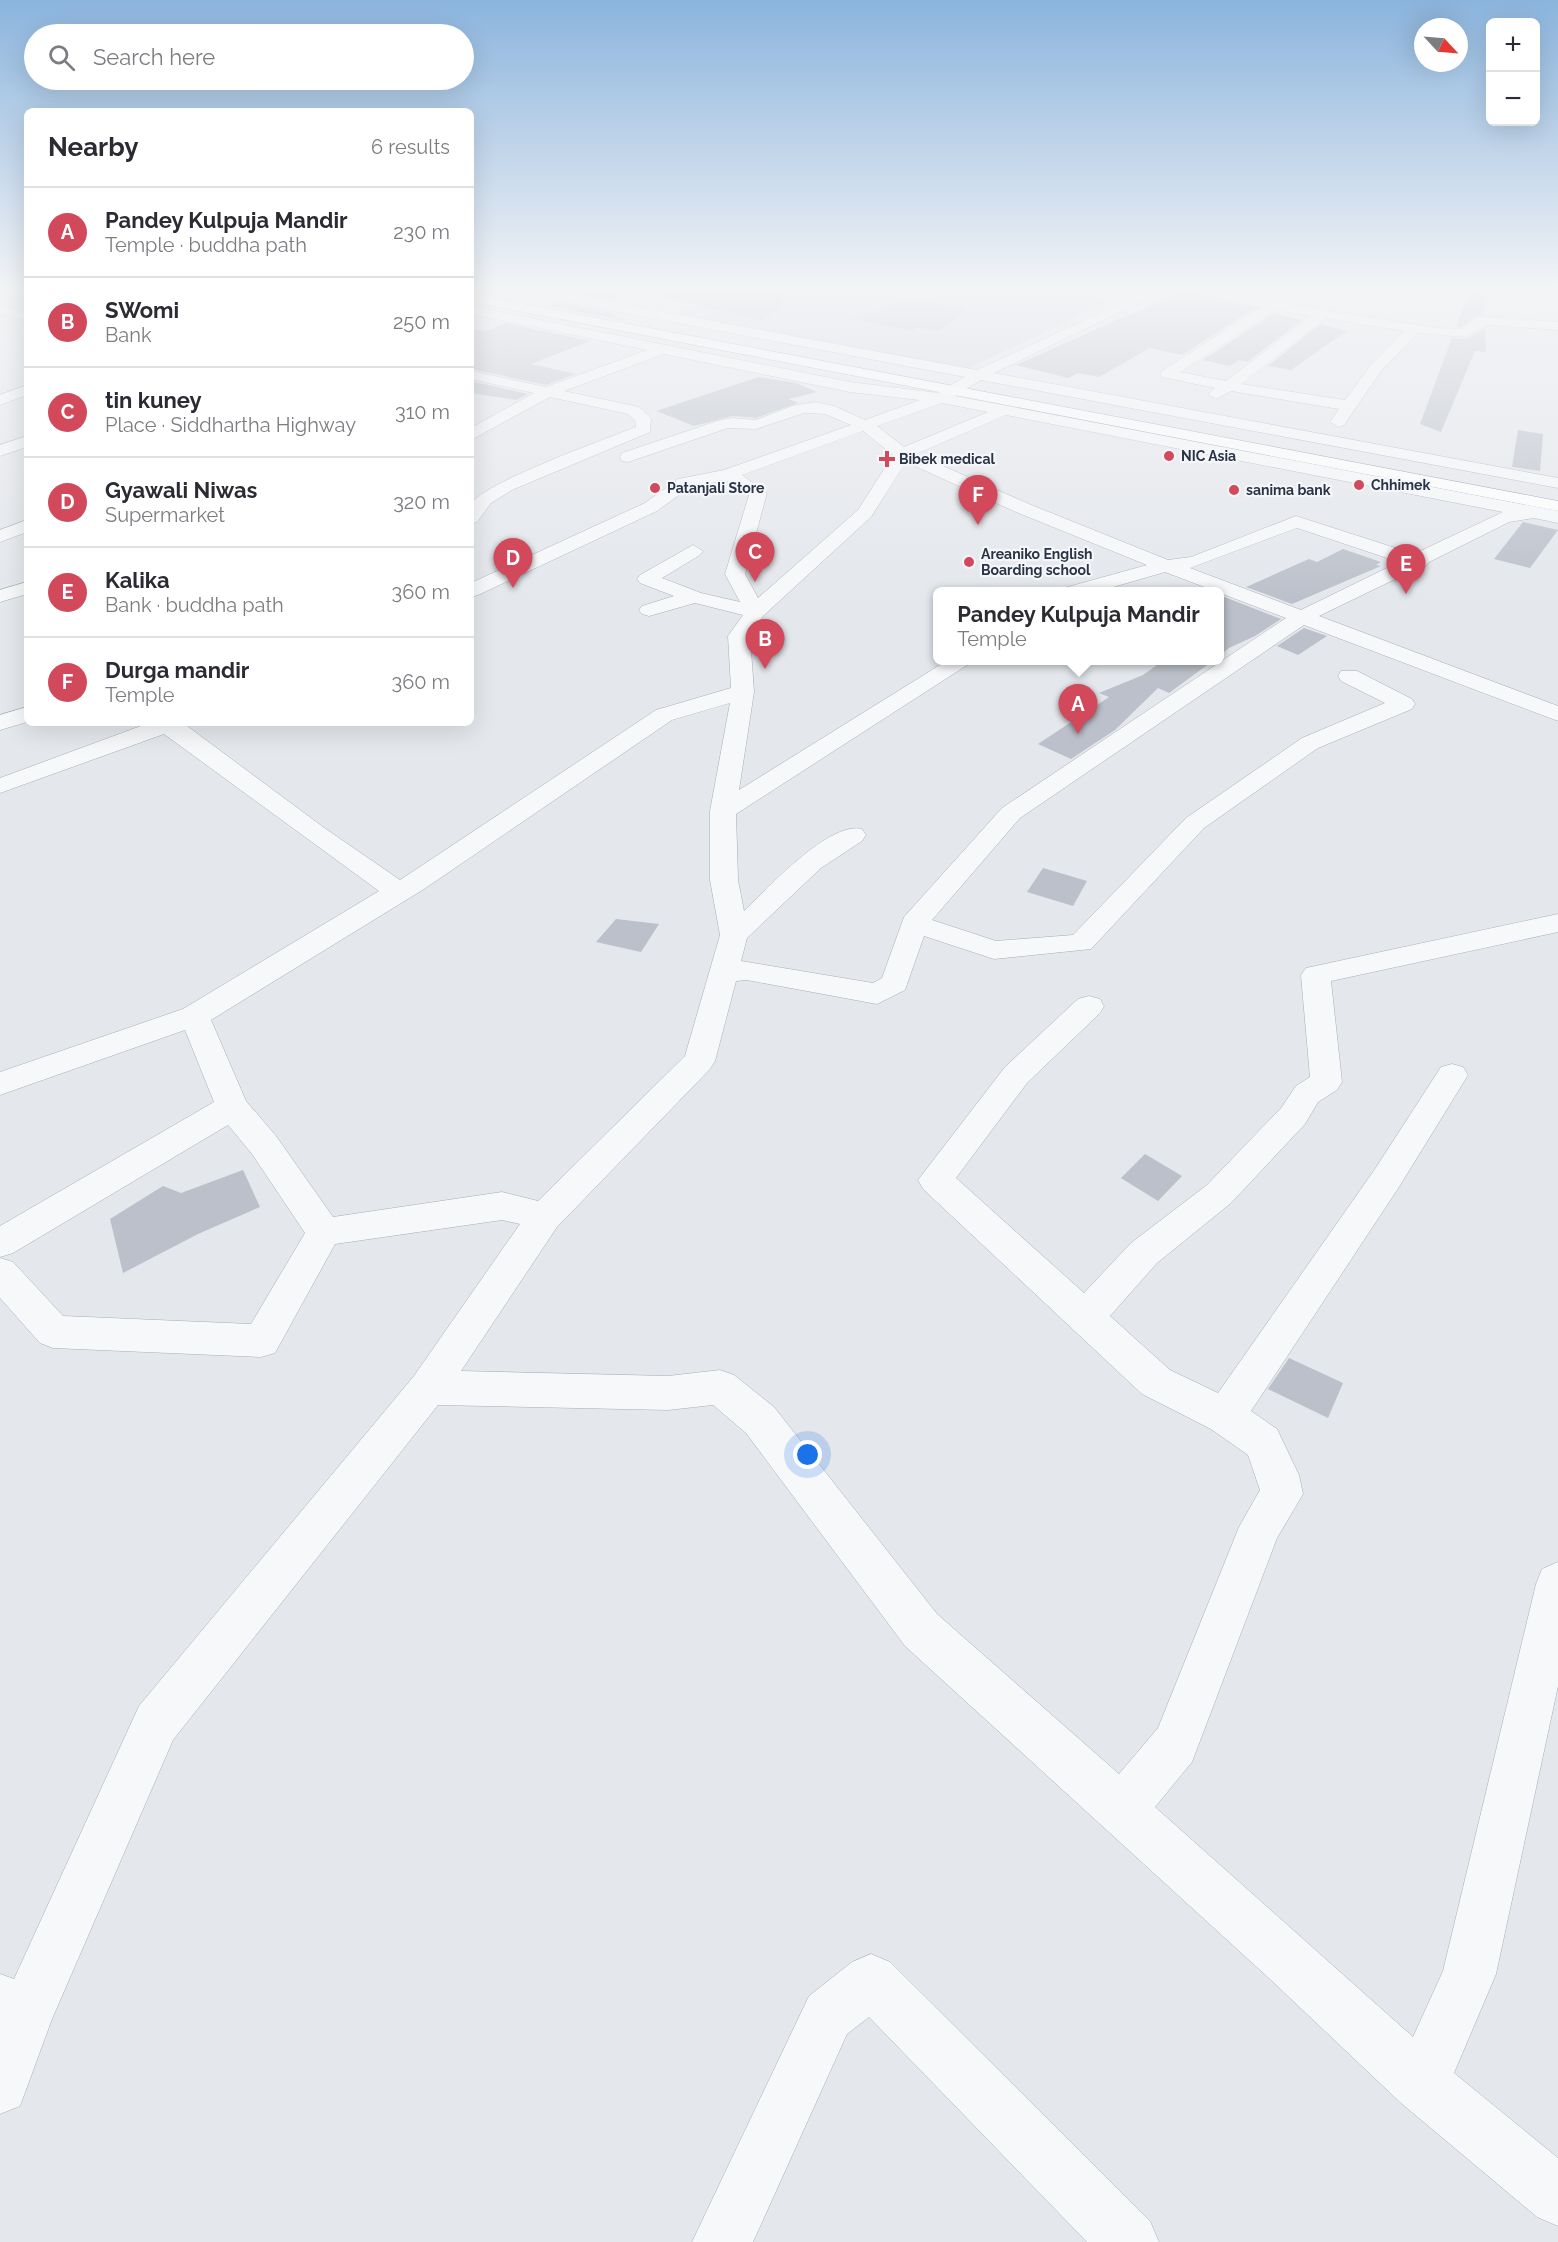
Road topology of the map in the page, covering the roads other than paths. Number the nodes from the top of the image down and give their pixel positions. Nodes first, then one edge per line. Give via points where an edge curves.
1 (23, 392) edge
2 (549, 392) joint
3 (949, 392) edge
4 (969, 392) edge
5 (982, 392) edge
6 (986, 392) edge
7 (998, 392) edge
8 (1221, 392) edge
9 (1257, 392) edge
10 (1360, 392) edge
11 (0, 400) edge
12 (1351, 406) junction
13 (1005, 410) junction
14 (481, 411) dead end
15 (1192, 415) junction
16 (502, 416) junction
17 (862, 427) junction
18 (474, 433) edge
19 (1324, 438) junction
20 (24, 442) edge
21 (597, 447) junction
22 (0, 451) edge
23 (902, 454) junction
24 (628, 457) junction
25 (646, 466) dead end
26 (665, 474) dead end
27 (728, 474) junction
28 (684, 483) junction
29 (1558, 483) edge
30 (1558, 495) edge
31 (1551, 512) edge
32 (474, 514) edge
33 (24, 527) edge
34 (0, 536) edge
35 (693, 551) dead end
36 (1419, 562) junction
37 (1170, 565) junction
38 (1086, 587) edge
39 (1224, 587) edge
40 (1224, 587) edge
41 (24, 589) edge
42 (474, 590) edge
43 (0, 596) edge
44 (694, 597) junction
45 (649, 610) dead end
46 (755, 612) junction
47 (1300, 618) junction
48 (956, 665) edge
49 (1349, 676) dead end
50 (743, 692) junction
51 (1558, 714) edge
52 (24, 715) edge
53 (0, 723) edge
54 (164, 726) edge
55 (172, 726) edge
56 (0, 786) edge
57 (723, 812) junction
58 (853, 835) dead end
59 (398, 891) junction
60 (914, 923) junction
61 (1558, 923) edge
62 (734, 935) junction
63 (723, 973) junction
64 (1089, 1006) dead end
65 (194, 1016) junction
66 (1452, 1075) dead end
67 (0, 1083) edge
68 (232, 1107) junction
69 (545, 1217) junction
70 (324, 1232) junction
71 (0, 1243) edge
72 (0, 1273) edge
73 (1086, 1316) junction
74 (428, 1388) junction
75 (1225, 1416) junction
76 (1558, 1584) edge
77 (1120, 1811) junction
78 (13, 2008) edge
79 (1421, 2083) junction
80 (0, 2086) edge
81 (1558, 2196) edge
82 (722, 2242) edge
83 (1130, 2242) edge

1 - 11 street
2 - 16 street
2 - 21 street via 633,410 643,418 644,429
3 - 17 street
4 - 13 street
5 - 31 highway
6 - 30 highway
7 - 15 street
8 - 15 street
9 - 12 street
10 - 12 street
12 - 19 street
13 - 23 street
13 - 31 street
14 - 16 street
15 - 19 street
16 - 18 street
17 - 23 street
17 - 24 street via 826,406 813,406 750,425 735,421 723,424
17 - 27 street
19 - 29 street
20 - 22 street
21 - 24 street
21 - 32 street via 507,486 485,499
23 - 37 street via 1023,510
23 - 46 street via 865,513
24 - 25 street
26 - 28 street
27 - 28 street
27 - 46 street via 758,493 735,574
28 - 42 street via 651,507
31 - 36 street via 1505,517
33 - 34 street
35 - 44 street via 647,579
36 - 37 street via 1296,522 1196,562
36 - 47 street
37 - 38 street
37 - 40 street
39 - 47 street
41 - 43 street
44 - 45 street
44 - 46 street
46 - 50 street via 738,636
47 - 51 street
47 - 60 street via 1011,813
48 - 57 street
49 - 60 street via 1404,704 1310,743 1195,823 1082,942 994,950
50 - 57 street
50 - 59 street via 664,716
52 - 53 street
54 - 56 street
55 - 59 street
57 - 62 street via 724,880
58 - 62 street via 812,862
59 - 65 street
60 - 63 street via 895,983 877,994 747,970
61 - 73 street via 1316,975 1326,1082 1307,1094 1293,1116 1219,1194 1144,1253
62 - 63 street
63 - 69 street via 699,1061
64 - 73 street via 1016,1075 934,1180
65 - 67 street
65 - 68 street
66 - 75 street
68 - 70 street via 264,1145
68 - 71 street
69 - 70 street via 502,1206
69 - 74 street
70 - 72 street via 261,1341 53,1332
73 - 75 street via 1156,1382
74 - 77 street via 668,1393 720,1387 760,1420 921,1630
74 - 78 street via 156,1723
75 - 77 street via 1263,1442 1282,1494 1260,1527 1175,1745
76 - 79 street via 1469,1974
77 - 79 street
78 - 80 street
79 - 81 street
82 - 83 street via 828,2015 871,1981

